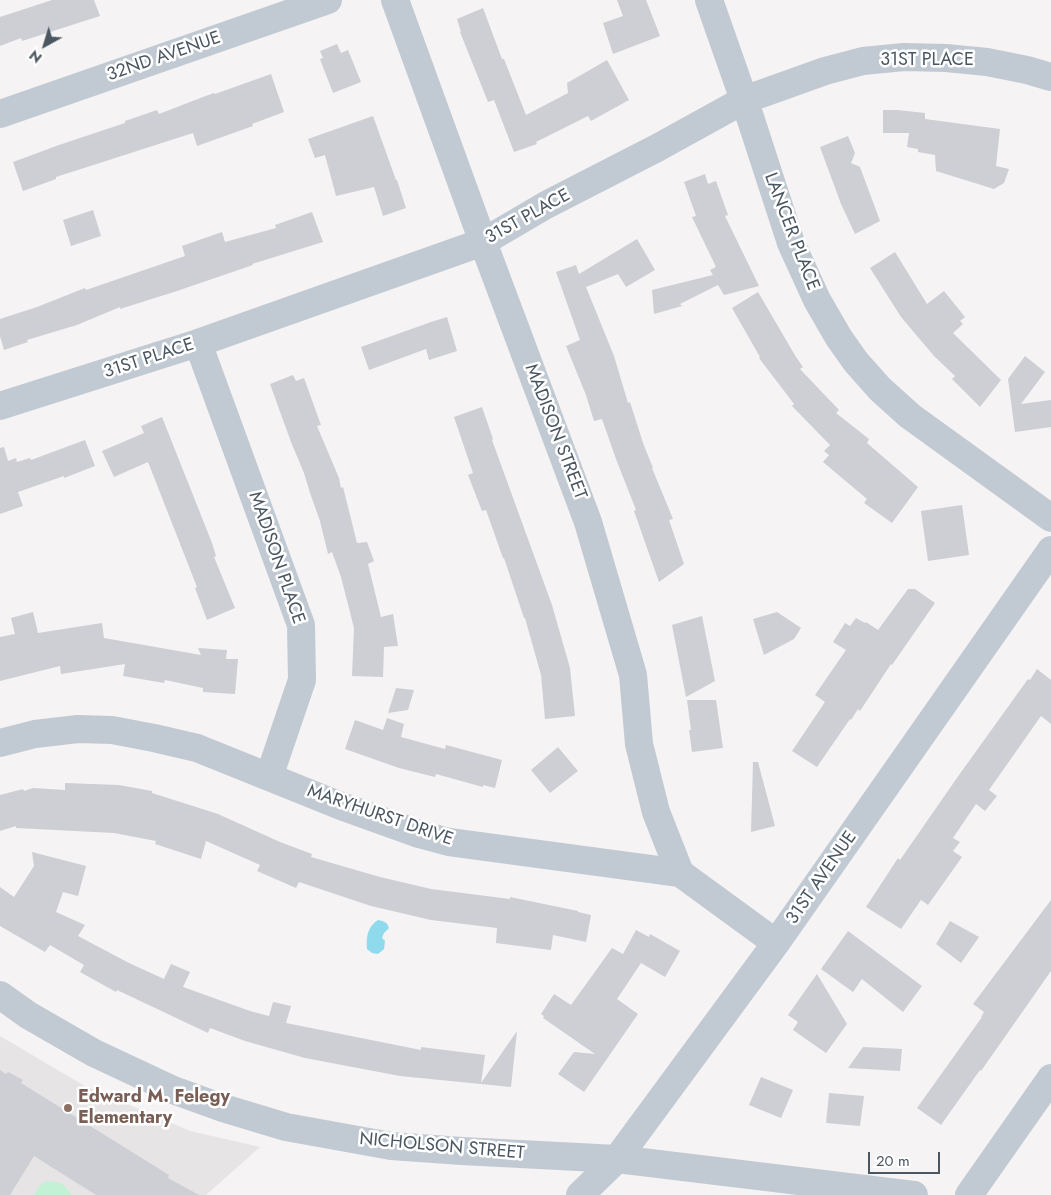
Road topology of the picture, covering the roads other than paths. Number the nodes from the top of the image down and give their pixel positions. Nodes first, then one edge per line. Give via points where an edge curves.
1 (328, 0) edge
2 (395, 0) edge
3 (709, 0) edge
4 (1051, 77) edge
5 (744, 100) junction
6 (0, 114) edge
7 (482, 242) junction
8 (198, 343) junction
9 (0, 406) edge
10 (1051, 518) edge
11 (1051, 550) edge
12 (0, 743) edge
13 (269, 777) junction
14 (680, 873) junction
15 (776, 943) junction
16 (0, 995) edge
17 (1051, 1078) edge
18 (617, 1159) junction
19 (580, 1195) edge
20 (914, 1195) edge
21 (969, 1195) edge

1 - 6 street, 32ND AVENUE
2 - 7 street, MADISON STREET
3 - 5 street, LANCER PLACE
4 - 5 street, 31ST PLACE via 987,62 904,57 863,61 825,71
5 - 7 street, 31ST PLACE
5 - 10 street, LANCER PLACE via 791,243 817,300 856,362 910,416
7 - 8 street, 31ST PLACE
7 - 14 street, MADISON STREET via 588,522 633,675 639,744 656,812
8 - 9 street, 31ST PLACE
8 - 13 street, MADISON PLACE via 301,625 302,680
11 - 15 street, 31ST AVENUE
12 - 13 street, MARYHURST DRIVE via 35,734 78,729 112,730 197,748
13 - 14 street, MARYHURST DRIVE via 341,806 449,842
14 - 15 street, MARYHURST DRIVE
15 - 18 street, 31ST AVENUE
16 - 18 street, NICHOLSON STREET via 94,1053 173,1090 286,1127 391,1146
17 - 21 street
18 - 19 street, 31ST AVENUE
18 - 20 street, NICHOLSON STREET

